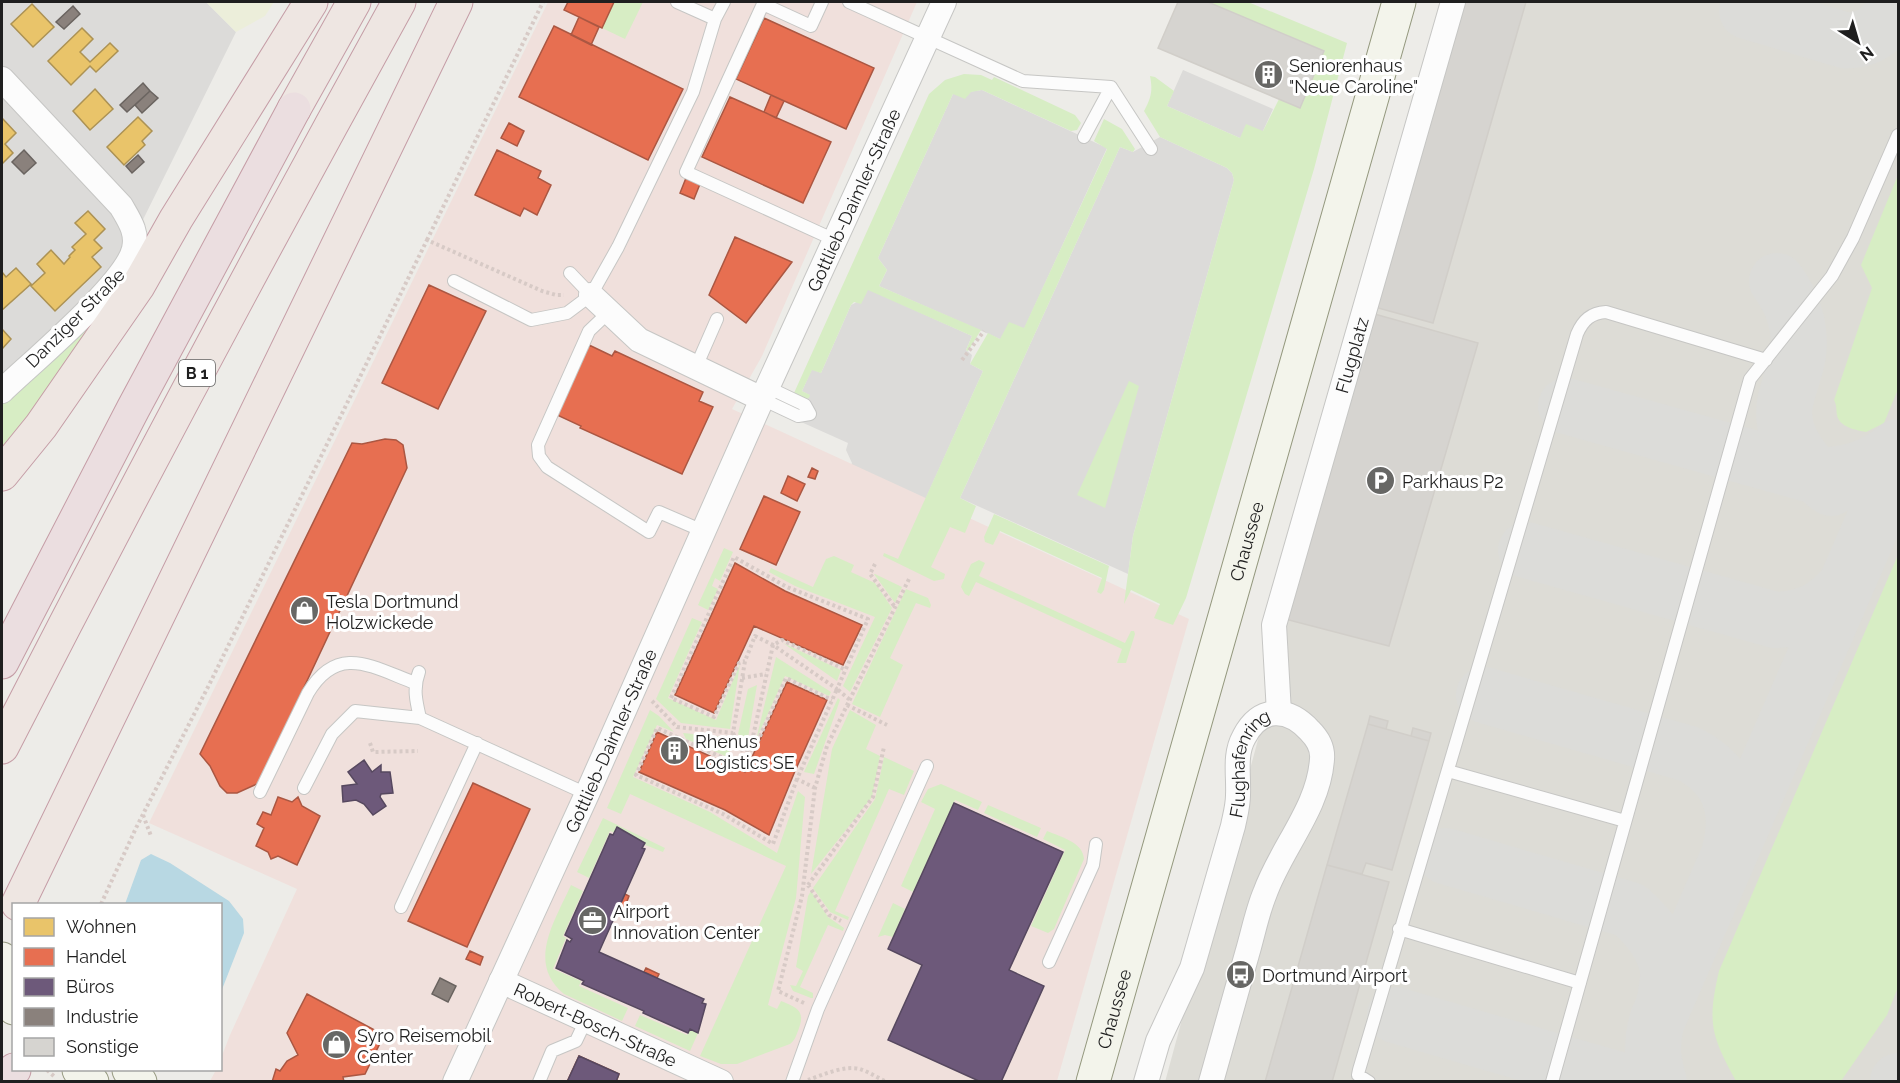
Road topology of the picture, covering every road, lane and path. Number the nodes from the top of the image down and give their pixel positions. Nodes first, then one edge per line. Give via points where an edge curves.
1 (311, 2) edge
2 (354, 2) edge
3 (399, 2) edge
4 (456, 2) edge
5 (543, 2) edge
6 (677, 2) edge
7 (724, 2) edge
8 (822, 2) edge
9 (849, 2) edge
10 (944, 2) edge
11 (1400, 2) edge
12 (1453, 2) edge
13 (715, 19) junction
14 (928, 38) junction
15 (2, 79) edge
16 (1111, 87) junction
17 (1899, 135) edge
18 (1084, 137) dead end
19 (1151, 149) dead end
20 (427, 240) junction
21 (835, 240) junction
22 (570, 273) dead end
23 (454, 281) dead end
24 (591, 295) junction
25 (609, 312) junction
26 (717, 318) dead end
27 (984, 331) dead end
28 (963, 360) dead end
29 (1766, 360) junction
30 (696, 367) junction
31 (2, 390) edge
32 (764, 393) junction
33 (2, 474) edge
34 (703, 531) junction
35 (875, 564) dead end
36 (909, 579) dead end
37 (895, 607) junction
38 (773, 645) junction
39 (745, 661) junction
40 (2, 662) edge
41 (846, 670) junction
42 (766, 674) junction
43 (742, 678) junction
44 (837, 689) junction
45 (832, 700) junction
46 (850, 700) junction
47 (654, 704) dead end
48 (847, 705) junction
49 (1279, 713) junction
50 (420, 718) junction
51 (886, 725) dead end
52 (733, 733) junction
53 (370, 743) dead end
54 (477, 743) junction
55 (2, 747) edge
56 (884, 747) dead end
57 (418, 751) dead end
58 (745, 756) junction
59 (927, 766) dead end
60 (1448, 771) junction
61 (796, 779) junction
62 (304, 788) dead end
63 (815, 788) junction
64 (260, 792) dead end
65 (587, 794) junction
66 (143, 815) junction
67 (1625, 822) junction
68 (151, 836) dead end
69 (1096, 844) dead end
70 (802, 885) junction
71 (808, 885) junction
72 (21, 902) edge
73 (101, 903) edge
74 (401, 907) dead end
75 (855, 928) junction
76 (1399, 929) junction
77 (1050, 962) dead end
78 (501, 981) junction
79 (1580, 983) junction
80 (818, 1009) junction
81 (586, 1020) junction
82 (80, 1071) edge
83 (1555, 1079) edge
84 (92, 1082) edge
85 (455, 1082) edge
86 (539, 1082) edge
87 (721, 1082) edge
88 (792, 1082) edge
89 (806, 1082) edge
90 (887, 1082) edge
91 (1093, 1082) edge
92 (1146, 1082) edge
93 (1211, 1082) edge
94 (1369, 1082) edge

1 - 33 highway via 138,286 41,426
2 - 40 highway, B 1 via 133,409
3 - 55 highway, B 1 via 125,508
4 - 72 highway
5 - 20 path
6 - 13 lane
7 - 13 lane
8 - 21 lane via 811,26 763,4 686,172
9 - 14 lane
10 - 14 street, Gottlieb-Daimler-Straße
11 - 91 main road, Chaussee
12 - 49 street, Flugplatz via 1274,625
13 - 24 lane via 693,92
14 - 16 lane via 1023,81
14 - 21 street, Gottlieb-Daimler-Straße
15 - 31 street, Danziger Straße via 121,206 135,229 135,248 127,266 94,304
16 - 18 lane
16 - 19 lane
17 - 29 lane via 1832,276
20 - 24 path via 542,291
20 - 66 path
21 - 32 street, Gottlieb-Daimler-Straße
22 - 24 lane
23 - 24 lane via 531,320 567,313
24 - 25 street
25 - 30 street via 639,340
25 - 34 lane via 589,331 538,445 539,456 547,467 649,531 659,512
26 - 30 lane
27 - 28 path
29 - 60 lane via 1606,312 1597,312 1581,324
29 - 67 lane via 1750,379
30 - 32 street
32 - 34 street, Gottlieb-Daimler-Straße
34 - 65 street, Gottlieb-Daimler-Straße
35 - 37 path via 870,574
36 - 37 path
37 - 46 path
38 - 39 path via 755,636
38 - 41 path via 782,640
38 - 42 path
38 - 44 path
39 - 41 path via 739,663 714,717 671,698 734,557 787,587 868,619
39 - 43 path
41 - 44 path
42 - 43 path
42 - 58 path via 752,741
43 - 52 path
44 - 45 path
44 - 46 path
45 - 58 path via 786,678 757,743
45 - 61 path
46 - 48 path
47 - 52 path via 677,727
48 - 51 path
48 - 63 path via 827,746
49 - 92 street, Flughafenring via 1254,722 1240,745 1238,804 1233,826 1192,968 1158,1041
49 - 93 street, Flughafenring via 1296,718 1318,740 1323,757 1321,772 1264,895
50 - 54 lane
50 - 62 lane via 355,711 332,734
50 - 64 lane via 415,700 417,677 360,662 328,669 317,677 308,693
52 - 58 path
53 - 57 path via 373,752
54 - 65 lane
54 - 74 lane
56 - 71 path via 873,798
58 - 61 path via 732,762 657,728 636,775 723,814 773,844
59 - 75 lane
60 - 67 lane
60 - 76 lane
61 - 63 path
63 - 70 path
65 - 78 street, Gottlieb-Daimler-Straße
66 - 68 path
66 - 73 path
67 - 79 lane
69 - 77 lane via 1093,865
70 - 71 path
70 - 80 path via 778,991
71 - 75 path via 829,915
75 - 80 lane
76 - 79 lane
76 - 94 lane via 1358,1075
78 - 81 street, Robert-Bosch-Straße
78 - 85 street, Gottlieb-Daimler-Straße
79 - 83 lane
80 - 88 lane
81 - 86 lane via 576,1041 552,1052
81 - 87 street, Robert-Bosch-Straße
82 - 84 main road
89 - 90 path via 853,1068

